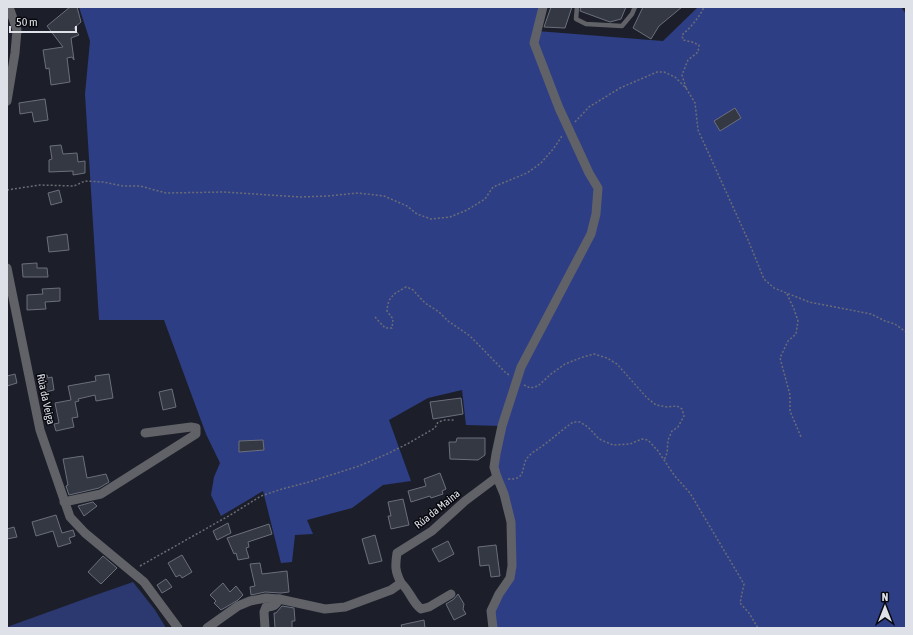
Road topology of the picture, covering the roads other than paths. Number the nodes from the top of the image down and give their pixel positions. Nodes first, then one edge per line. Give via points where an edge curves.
1 (8, 7) edge
2 (543, 7) edge
3 (577, 7) edge
4 (635, 7) edge
5 (7, 101) edge
6 (7, 268) edge
7 (10, 298) edge
8 (145, 433) dead end
9 (497, 477) junction
10 (64, 502) junction
11 (401, 583) junction
12 (451, 594) dead end
13 (279, 599) junction
14 (178, 628) edge
15 (207, 628) edge
16 (265, 628) edge
17 (493, 628) edge

1 - 5 street via 17,30 16,53
2 - 9 street via 534,43 568,129 598,188 596,214 591,234 520,367 496,454 494,467
3 - 4 lane via 576,19 586,24 622,26
6 - 7 street, Rúa da Veiga
7 - 10 street, Rúa da Veiga via 40,430
8 - 10 street via 196,428 196,434 101,494
9 - 11 street, Rúa da Maina via 432,531 397,553 396,573
9 - 17 street via 511,522 512,566 510,578 491,611
10 - 14 street, Rúa da Veiga via 70,517 85,533 144,582
11 - 12 street, Rúa da Maina via 421,609
11 - 13 street via 391,590 345,607 325,609
13 - 15 street via 250,600
13 - 16 street via 274,607 266,607

